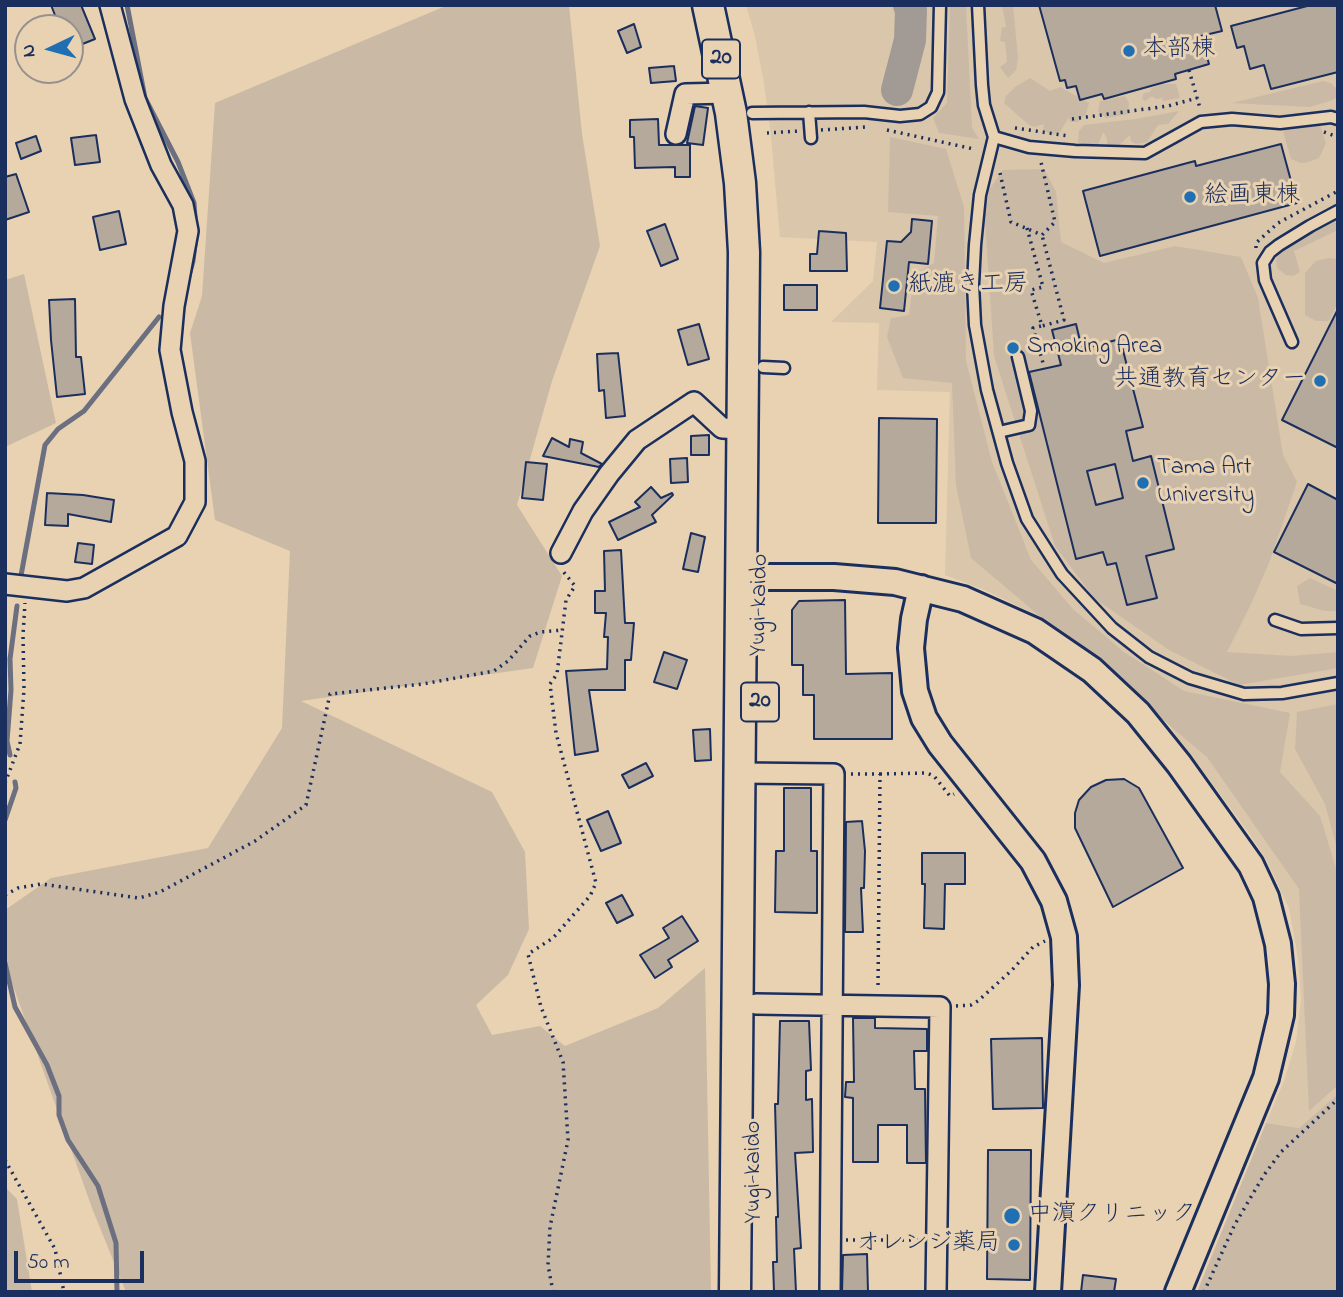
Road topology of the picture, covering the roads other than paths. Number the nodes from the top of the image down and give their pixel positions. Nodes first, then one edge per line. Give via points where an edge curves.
1 (110, 5) edge
2 (708, 5) edge
3 (729, 5) edge
4 (940, 5) edge
5 (978, 5) edge
6 (808, 112) junction
7 (744, 113) junction
8 (1338, 119) edge
9 (676, 134) dead end
10 (811, 135) road end
11 (995, 137) junction
12 (1338, 211) edge
13 (1292, 342) dead end
14 (1018, 357) dead end
15 (743, 429) junction
16 (999, 432) junction
17 (561, 553) road end
18 (751, 577) junction
19 (5, 584) edge
20 (921, 588) junction
21 (1275, 620) dead end
22 (1338, 628) edge
23 (1338, 683) edge
24 (749, 773) junction
25 (756, 1004) junction
26 (832, 1005) junction
27 (735, 1292) edge
28 (755, 1292) edge
29 (830, 1292) edge
30 (936, 1292) edge
31 (1048, 1292) edge
32 (1178, 1292) edge

1 - 19 street via 135,99 161,165 183,205 188,231 170,351 195,461 195,502 177,536 83,588 67,591
2 - 7 main road, 20
3 - 7 main road, Yugi-kaido / 20
4 - 6 lane via 938,92 931,107 914,116
5 - 11 lane via 982,85
6 - 7 lane
6 - 10 lane
7 - 9 street via 685,94
7 - 15 main road, Yugi-kaido / 20 via 740,183
7 - 18 main road, Yugi-kaido / 20 via 760,181 774,368
8 - 11 lane via 1201,122 1145,153 1029,147
11 - 16 lane via 980,195 973,284 977,338
12 - 13 lane via 1279,245 1263,263 1265,280
14 - 16 lane via 1031,411 1029,425
15 - 17 street via 722,428 694,402 637,440 583,511
15 - 18 main road, Yugi-kaido / 20
16 - 23 lane via 1027,519 1062,574 1112,628 1149,657 1190,678 1244,694
18 - 20 street via 867,579
18 - 24 main road, Yugi-kaido / 20
20 - 31 street via 911,662 924,718 1033,861 1054,901 1064,937 1066,985
20 - 32 street via 985,607 1035,631 1111,686 1156,734 1229,831 1266,897 1279,944 1282,1014 1277,1041
21 - 22 lane via 1301,629
24 - 25 main road, Yugi-kaido / 20
24 - 26 street via 834,774
24 - 27 main road, Yugi-kaido / 20
25 - 26 street
25 - 28 main road, Yugi-kaido / 20
26 - 29 street
26 - 30 street via 940,1007

